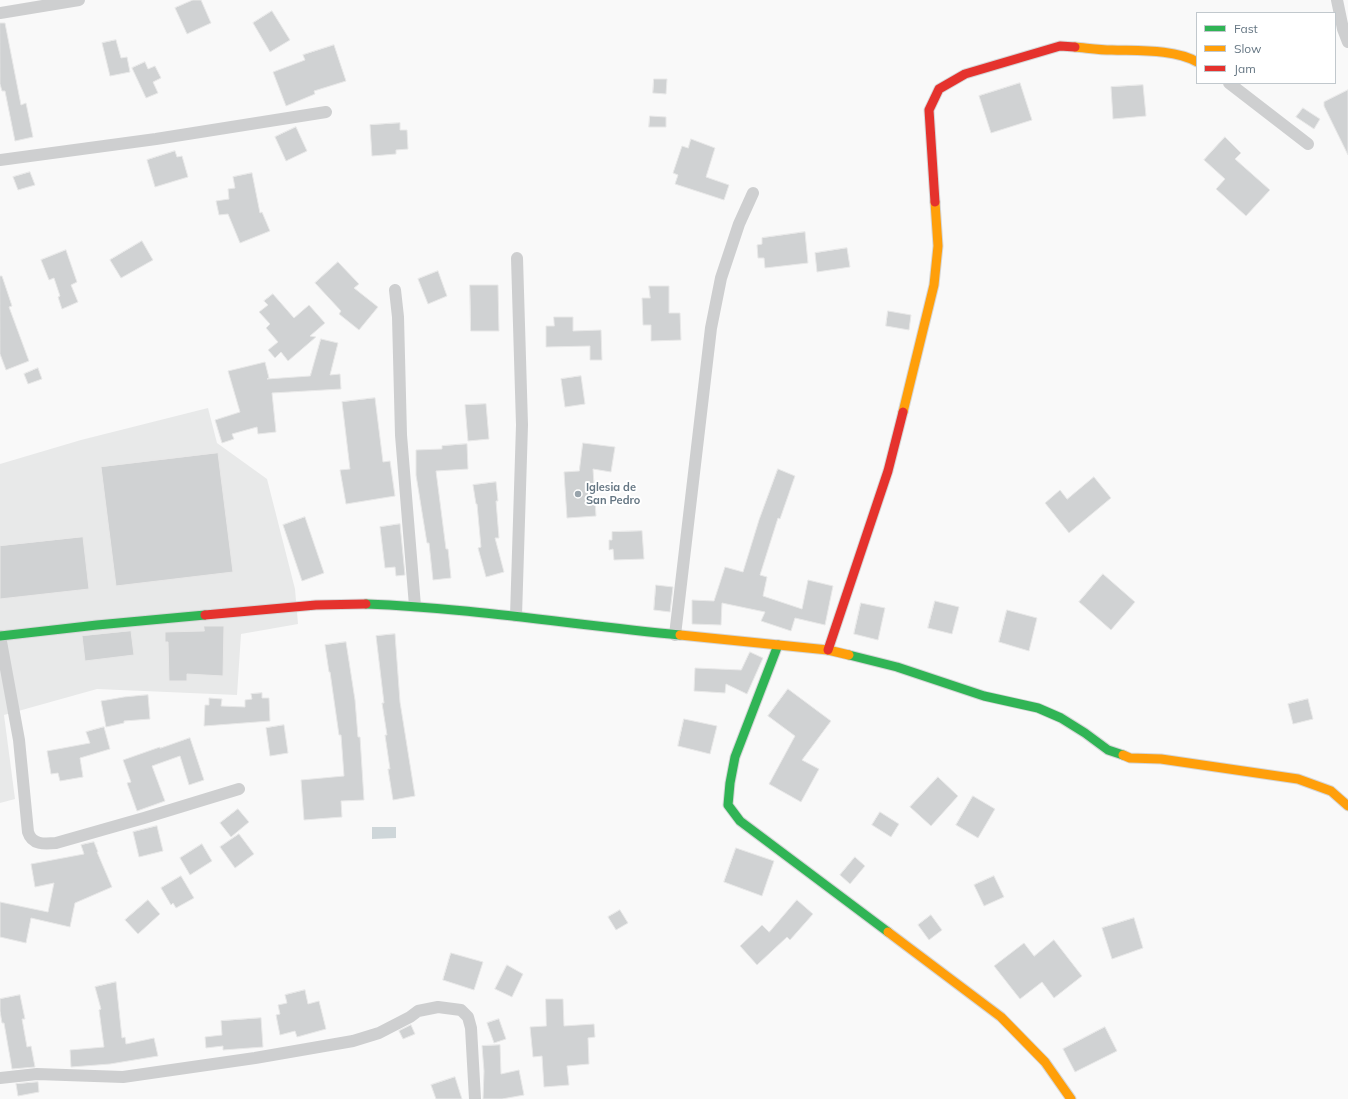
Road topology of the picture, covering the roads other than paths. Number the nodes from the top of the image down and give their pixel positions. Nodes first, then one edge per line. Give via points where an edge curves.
1 (79, 0) edge
2 (1337, 0) edge
3 (0, 13) edge
4 (1348, 42) edge
5 (1196, 61) edge
6 (1230, 84) edge
7 (326, 112) dead end
8 (1308, 144) dead end
9 (0, 160) edge
10 (753, 193) dead end
11 (517, 258) dead end
12 (395, 290) dead end
13 (415, 606) junction
14 (516, 616) junction
15 (0, 636) edge
16 (675, 636) junction
17 (778, 645) junction
18 (828, 650) junction
19 (239, 789) dead end
20 (1348, 806) edge
21 (0, 1078) edge
22 (475, 1099) edge
23 (1071, 1099) edge

1 - 3 street
2 - 4 street
5 - 18 street via 1163,52 1060,46 965,74 939,89 930,110 938,246 934,285 888,472
6 - 8 street
7 - 9 street
10 - 16 street via 739,224 721,278 711,328
11 - 14 street via 522,425
12 - 13 street via 401,435
13 - 14 street
13 - 15 street via 316,605
14 - 16 street
15 - 19 street via 18,740 28,832 33,840 44,844 56,843
16 - 17 street
17 - 18 street
17 - 23 street via 735,757 728,806 740,821 1001,1017 1045,1062
18 - 20 street via 897,667 984,696 1038,708 1061,718 1108,750 1130,758 1161,760 1298,780 1331,791
21 - 22 street via 37,1074 123,1077 256,1058 353,1041 378,1032 418,1011 438,1007 461,1010 468,1017 471,1028

